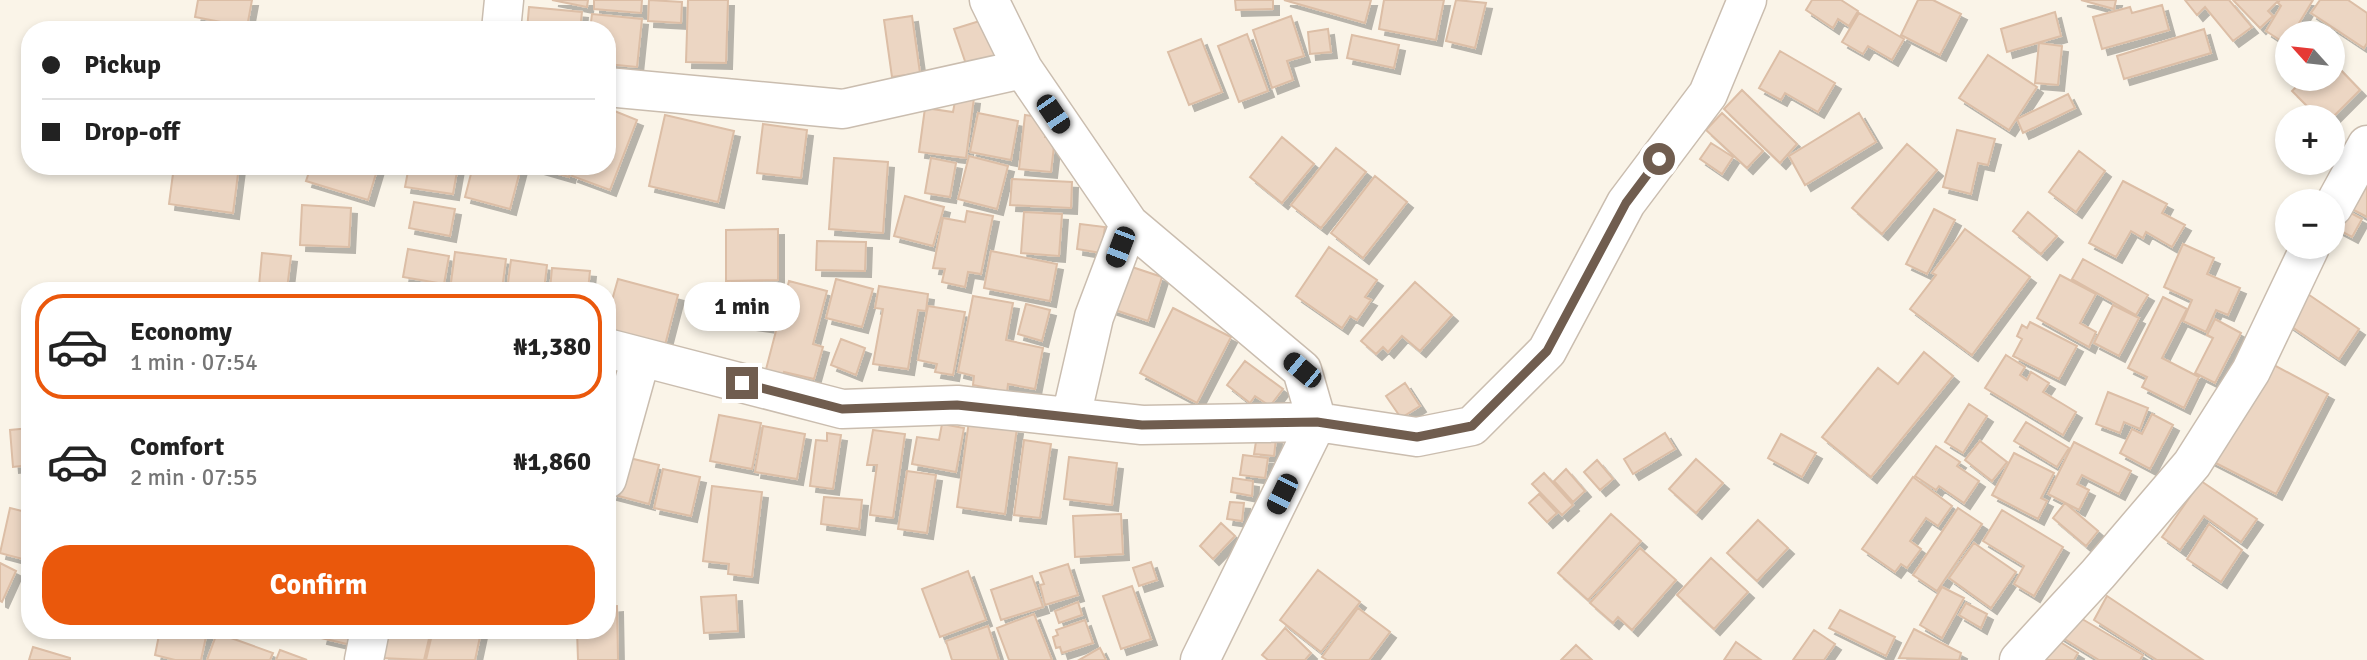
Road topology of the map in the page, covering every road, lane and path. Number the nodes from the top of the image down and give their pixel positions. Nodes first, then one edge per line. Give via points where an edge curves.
1 (504, 0) edge
2 (989, 0) edge
3 (1747, 0) edge
4 (502, 21) edge
5 (1023, 69) junction
6 (616, 88) edge
7 (2367, 145) edge
8 (2343, 189) edge
9 (1129, 224) junction
10 (2304, 259) edge
11 (624, 353) edge
12 (616, 412) edge
13 (1072, 417) junction
14 (1317, 422) junction
15 (368, 639) edge
16 (364, 660) edge
17 (1200, 660) edge
18 (2019, 660) edge

1 - 4 street
2 - 5 street
3 - 14 street via 1709,94 1626,203 1547,351 1472,426 1417,437
5 - 6 street via 843,109
5 - 9 street
7 - 8 street
9 - 13 street via 1094,317
9 - 14 street via 1302,370
10 - 18 street via 2251,371 2192,464
11 - 12 street
11 - 13 street via 842,409 957,405
13 - 14 street via 1142,425
14 - 17 street
15 - 16 street

